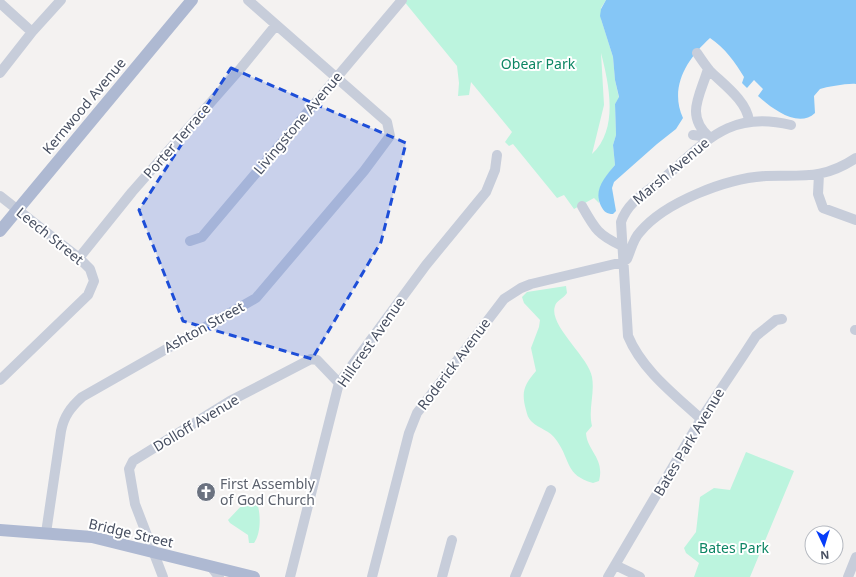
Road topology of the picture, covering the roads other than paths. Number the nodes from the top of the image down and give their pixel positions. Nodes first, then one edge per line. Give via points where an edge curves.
1 (61, 0) edge
2 (192, 0) edge
3 (248, 0) edge
4 (402, 0) edge
5 (0, 3) edge
6 (276, 25) junction
7 (32, 32) junction
8 (697, 53) dead end
9 (708, 69) junction
10 (0, 74) edge
11 (336, 77) junction
12 (749, 121) junction
13 (791, 125) dead end
14 (693, 135) dead end
15 (709, 137) junction
16 (497, 155) dead end
17 (856, 158) edge
18 (819, 174) junction
19 (0, 196) edge
20 (582, 206) dead end
21 (17, 210) junction
22 (856, 220) edge
23 (0, 231) edge
24 (190, 241) dead end
25 (622, 246) junction
26 (79, 258) junction
27 (623, 262) junction
28 (782, 319) dead end
29 (0, 380) edge
30 (339, 383) junction
31 (701, 420) junction
32 (551, 490) dead end
33 (0, 530) edge
34 (46, 533) junction
35 (452, 540) dead end
36 (154, 553) junction
37 (856, 557) edge
38 (615, 565) junction
39 (215, 572) edge
40 (163, 577) edge
41 (254, 577) edge
42 (290, 577) edge
43 (372, 577) edge
44 (442, 577) edge
45 (515, 577) edge
46 (608, 577) edge
47 (640, 577) edge
48 (848, 577) edge

1 - 7 street
2 - 21 main road, Kernwood Avenue
3 - 6 street
4 - 11 street, Livingstone Avenue
5 - 7 street
6 - 11 street
6 - 26 street, Porter Terrace via 132,192
7 - 10 street
8 - 9 street
9 - 12 street via 742,104 748,113
9 - 15 street via 695,118 699,127
11 - 24 street, Livingstone Avenue via 202,236
11 - 34 street, Ashton Street via 387,122 390,136 256,298 82,397 73,405 61,431
12 - 13 street, Marsh Avenue
12 - 15 street, Marsh Avenue
14 - 15 street
15 - 25 street, Marsh Avenue via 663,179 631,203 621,222
16 - 30 street, Hillcrest Avenue via 495,170 486,192 426,265
17 - 18 street via 835,171
18 - 22 street via 818,194 823,208
18 - 27 street via 745,178 678,203 639,232 627,259
19 - 21 street, Leech Street
20 - 25 street via 604,238
21 - 23 main road, Kernwood Avenue
21 - 26 street, Leech Street
25 - 27 street, Marsh Avenue
26 - 29 street, Leech Street via 90,269 94,281 88,295
27 - 31 street, Marsh Avenue via 628,336 633,349 654,375
27 - 43 street, Roderick Avenue via 521,288 498,306 417,413 409,433
28 - 31 street, Bates Park Avenue via 776,320 756,336
30 - 36 street, Dolloff Avenue via 317,360 311,359 230,401 133,461 129,469 135,504
30 - 42 street, Hillcrest Avenue
31 - 38 street, Bates Park Avenue
32 - 45 street
33 - 34 main road, Bridge Street
34 - 36 main road, Bridge Street via 92,537
35 - 44 street
36 - 39 main road, Bridge Street
36 - 40 street, Dolloff Avenue
37 - 48 street
38 - 46 street, Bates Park Avenue
38 - 47 street
39 - 41 main road, Bridge Street

